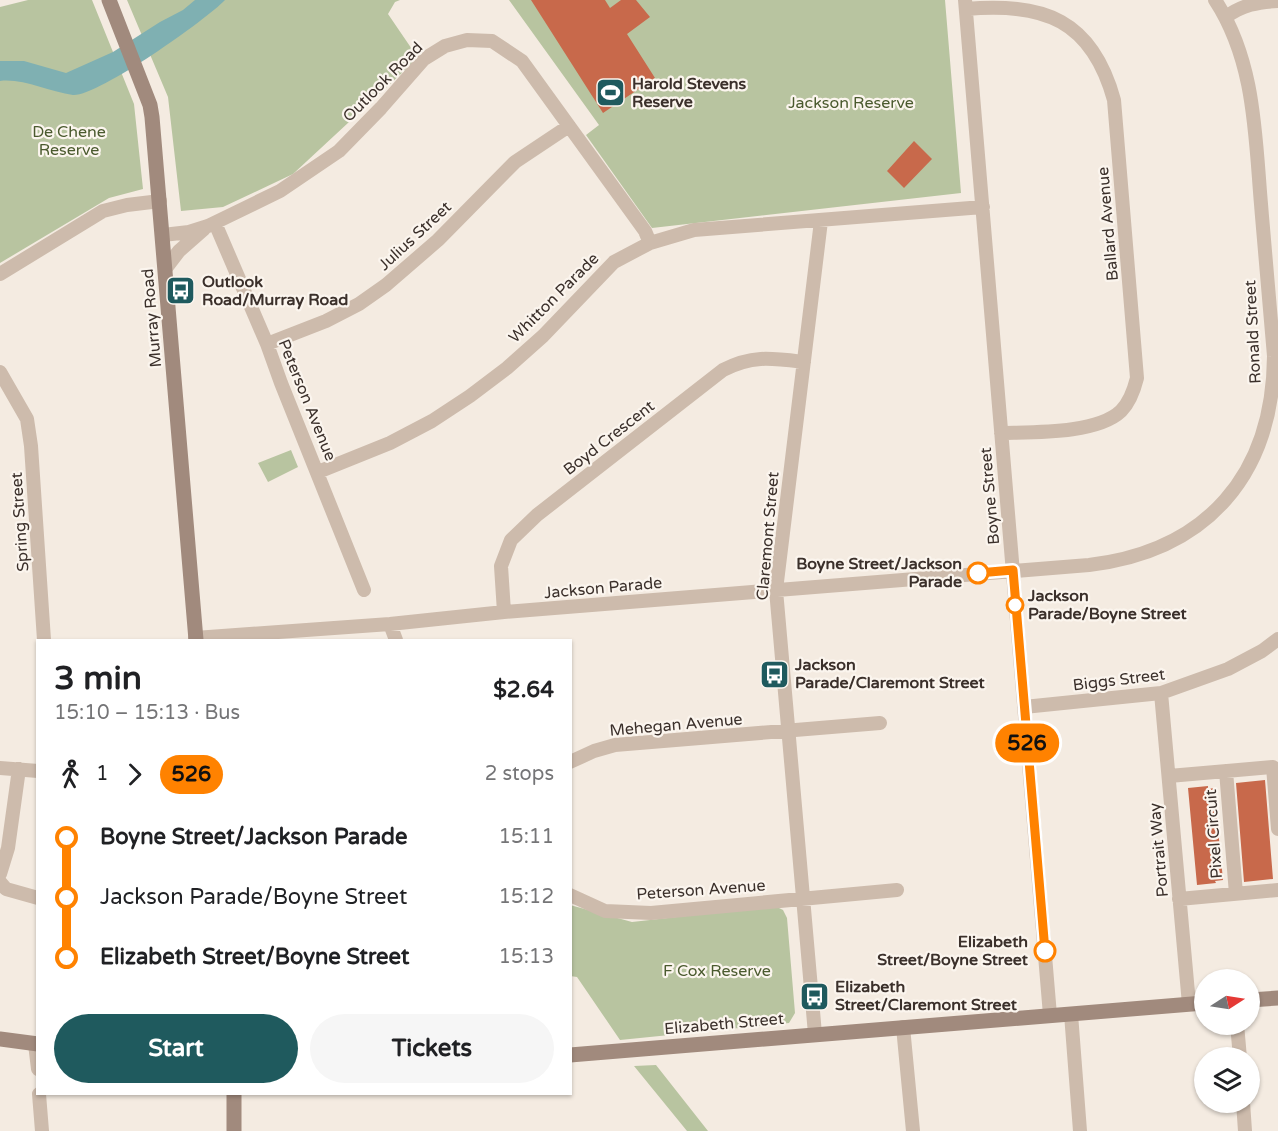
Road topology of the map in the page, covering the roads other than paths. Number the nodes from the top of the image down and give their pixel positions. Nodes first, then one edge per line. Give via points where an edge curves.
1 (109, 0) edge
2 (1215, 0) edge
3 (1278, 1) edge
4 (966, 4) edge
5 (1226, 17) junction
6 (568, 126) junction
7 (160, 201) junction
8 (983, 207) junction
9 (820, 221) junction
10 (211, 225) junction
11 (163, 236) junction
12 (650, 243) junction
13 (166, 268) junction
14 (0, 274) edge
15 (267, 344) junction
16 (804, 362) junction
17 (0, 372) edge
18 (1001, 434) junction
19 (318, 472) junction
20 (1013, 570) junction
21 (364, 590) dead end
22 (776, 590) junction
23 (504, 612) junction
24 (390, 624) junction
25 (44, 639) edge
26 (196, 639) edge
27 (396, 639) edge
28 (1278, 639) edge
29 (1161, 693) junction
30 (1024, 707) junction
31 (880, 723) dead end
32 (788, 732) junction
33 (572, 761) edge
34 (0, 768) edge
35 (19, 769) junction
36 (36, 771) edge
37 (1226, 771) junction
38 (1169, 776) junction
39 (1278, 829) edge
40 (0, 874) edge
41 (0, 882) edge
42 (897, 890) dead end
43 (1278, 890) edge
44 (1236, 894) junction
45 (572, 896) edge
46 (36, 897) edge
47 (803, 898) junction
48 (1179, 899) junction
49 (1194, 986) edge
50 (1278, 998) edge
51 (1260, 999) edge
52 (1194, 1004) edge
53 (1071, 1014) junction
54 (1050, 1015) junction
55 (903, 1027) junction
56 (816, 1034) junction
57 (0, 1039) edge
58 (36, 1044) edge
59 (572, 1055) edge
60 (39, 1095) edge
61 (234, 1095) edge
62 (1244, 1113) edge
63 (42, 1131) edge
64 (234, 1131) edge
65 (913, 1131) edge
66 (1080, 1131) edge
67 (1245, 1131) edge

1 - 7 main road, Murray Road via 150,105
2 - 5 street, Ronald Street
3 - 5 street via 1257,2
4 - 8 street, Boyne Street
4 - 18 street, Ballard Avenue via 1032,11 1061,21 1094,53 1106,75 1114,100 1137,378 1122,410 1103,423
5 - 20 street, Ronald Street via 1242,57 1253,108 1271,325 1274,384 1261,440 1231,494 1176,540 1118,561
6 - 10 street, Outlook Road via 522,61 492,41 466,39 445,46 424,60 339,151 280,191
6 - 12 street, Outlook Road
6 - 15 street, Julius Street via 515,162 438,240 386,285 326,321
7 - 11 main road, Murray Road
7 - 14 street via 103,212
8 - 9 street, Whitton Parade
8 - 18 street, Boyne Street
9 - 12 street, Whitton Parade via 694,230
9 - 16 street, Claremont Street
10 - 11 street, Outlook Road
10 - 13 street, Outlook Road via 179,251
10 - 15 street, Peterson Avenue
11 - 13 main road, Murray Road
12 - 19 street, Whitton Parade via 614,262 543,336 470,396 390,443
13 - 26 main road, Murray Road
15 - 19 street, Peterson Avenue
16 - 22 street, Claremont Street
16 - 23 street, Boyd Crescent via 756,358 723,370 537,515 511,540 501,566
17 - 25 street, Spring Street via 27,420
18 - 20 street, Boyne Street
19 - 21 street, Peterson Avenue
20 - 22 street, Jackson Parade
20 - 30 street, Boyne Street
22 - 23 street, Jackson Parade
22 - 32 street, Claremont Street
23 - 24 street, Jackson Parade
24 - 26 street, Jackson Parade
24 - 27 street
28 - 29 street, Biggs Street via 1228,669
29 - 30 street, Biggs Street
29 - 38 street, Portrait Way
30 - 54 street, Boyne Street
31 - 32 street, Mehegan Avenue
32 - 33 street, Mehegan Avenue via 615,745
32 - 47 street, Claremont Street
34 - 35 street
35 - 36 street
35 - 40 street via 8,848
37 - 38 street, Pixel Circuit
37 - 39 street, Pixel Circuit via 1272,767
37 - 44 street, Pixel Circuit
38 - 48 street, Portrait Way
41 - 46 street via 6,889
42 - 47 street, Peterson Avenue
43 - 44 street, Pixel Circuit
44 - 48 street, Pixel Circuit
45 - 47 street, Peterson Avenue via 605,910 651,913
47 - 56 street, Claremont Street
48 - 49 street, Portrait Way
50 - 51 main road
52 - 53 main road, Elizabeth Street
53 - 54 main road, Elizabeth Street
53 - 66 street
54 - 55 main road, Elizabeth Street
55 - 56 main road, Elizabeth Street
55 - 65 street
56 - 59 main road, Elizabeth Street
57 - 58 main road
60 - 63 street
61 - 64 main road
62 - 67 street

